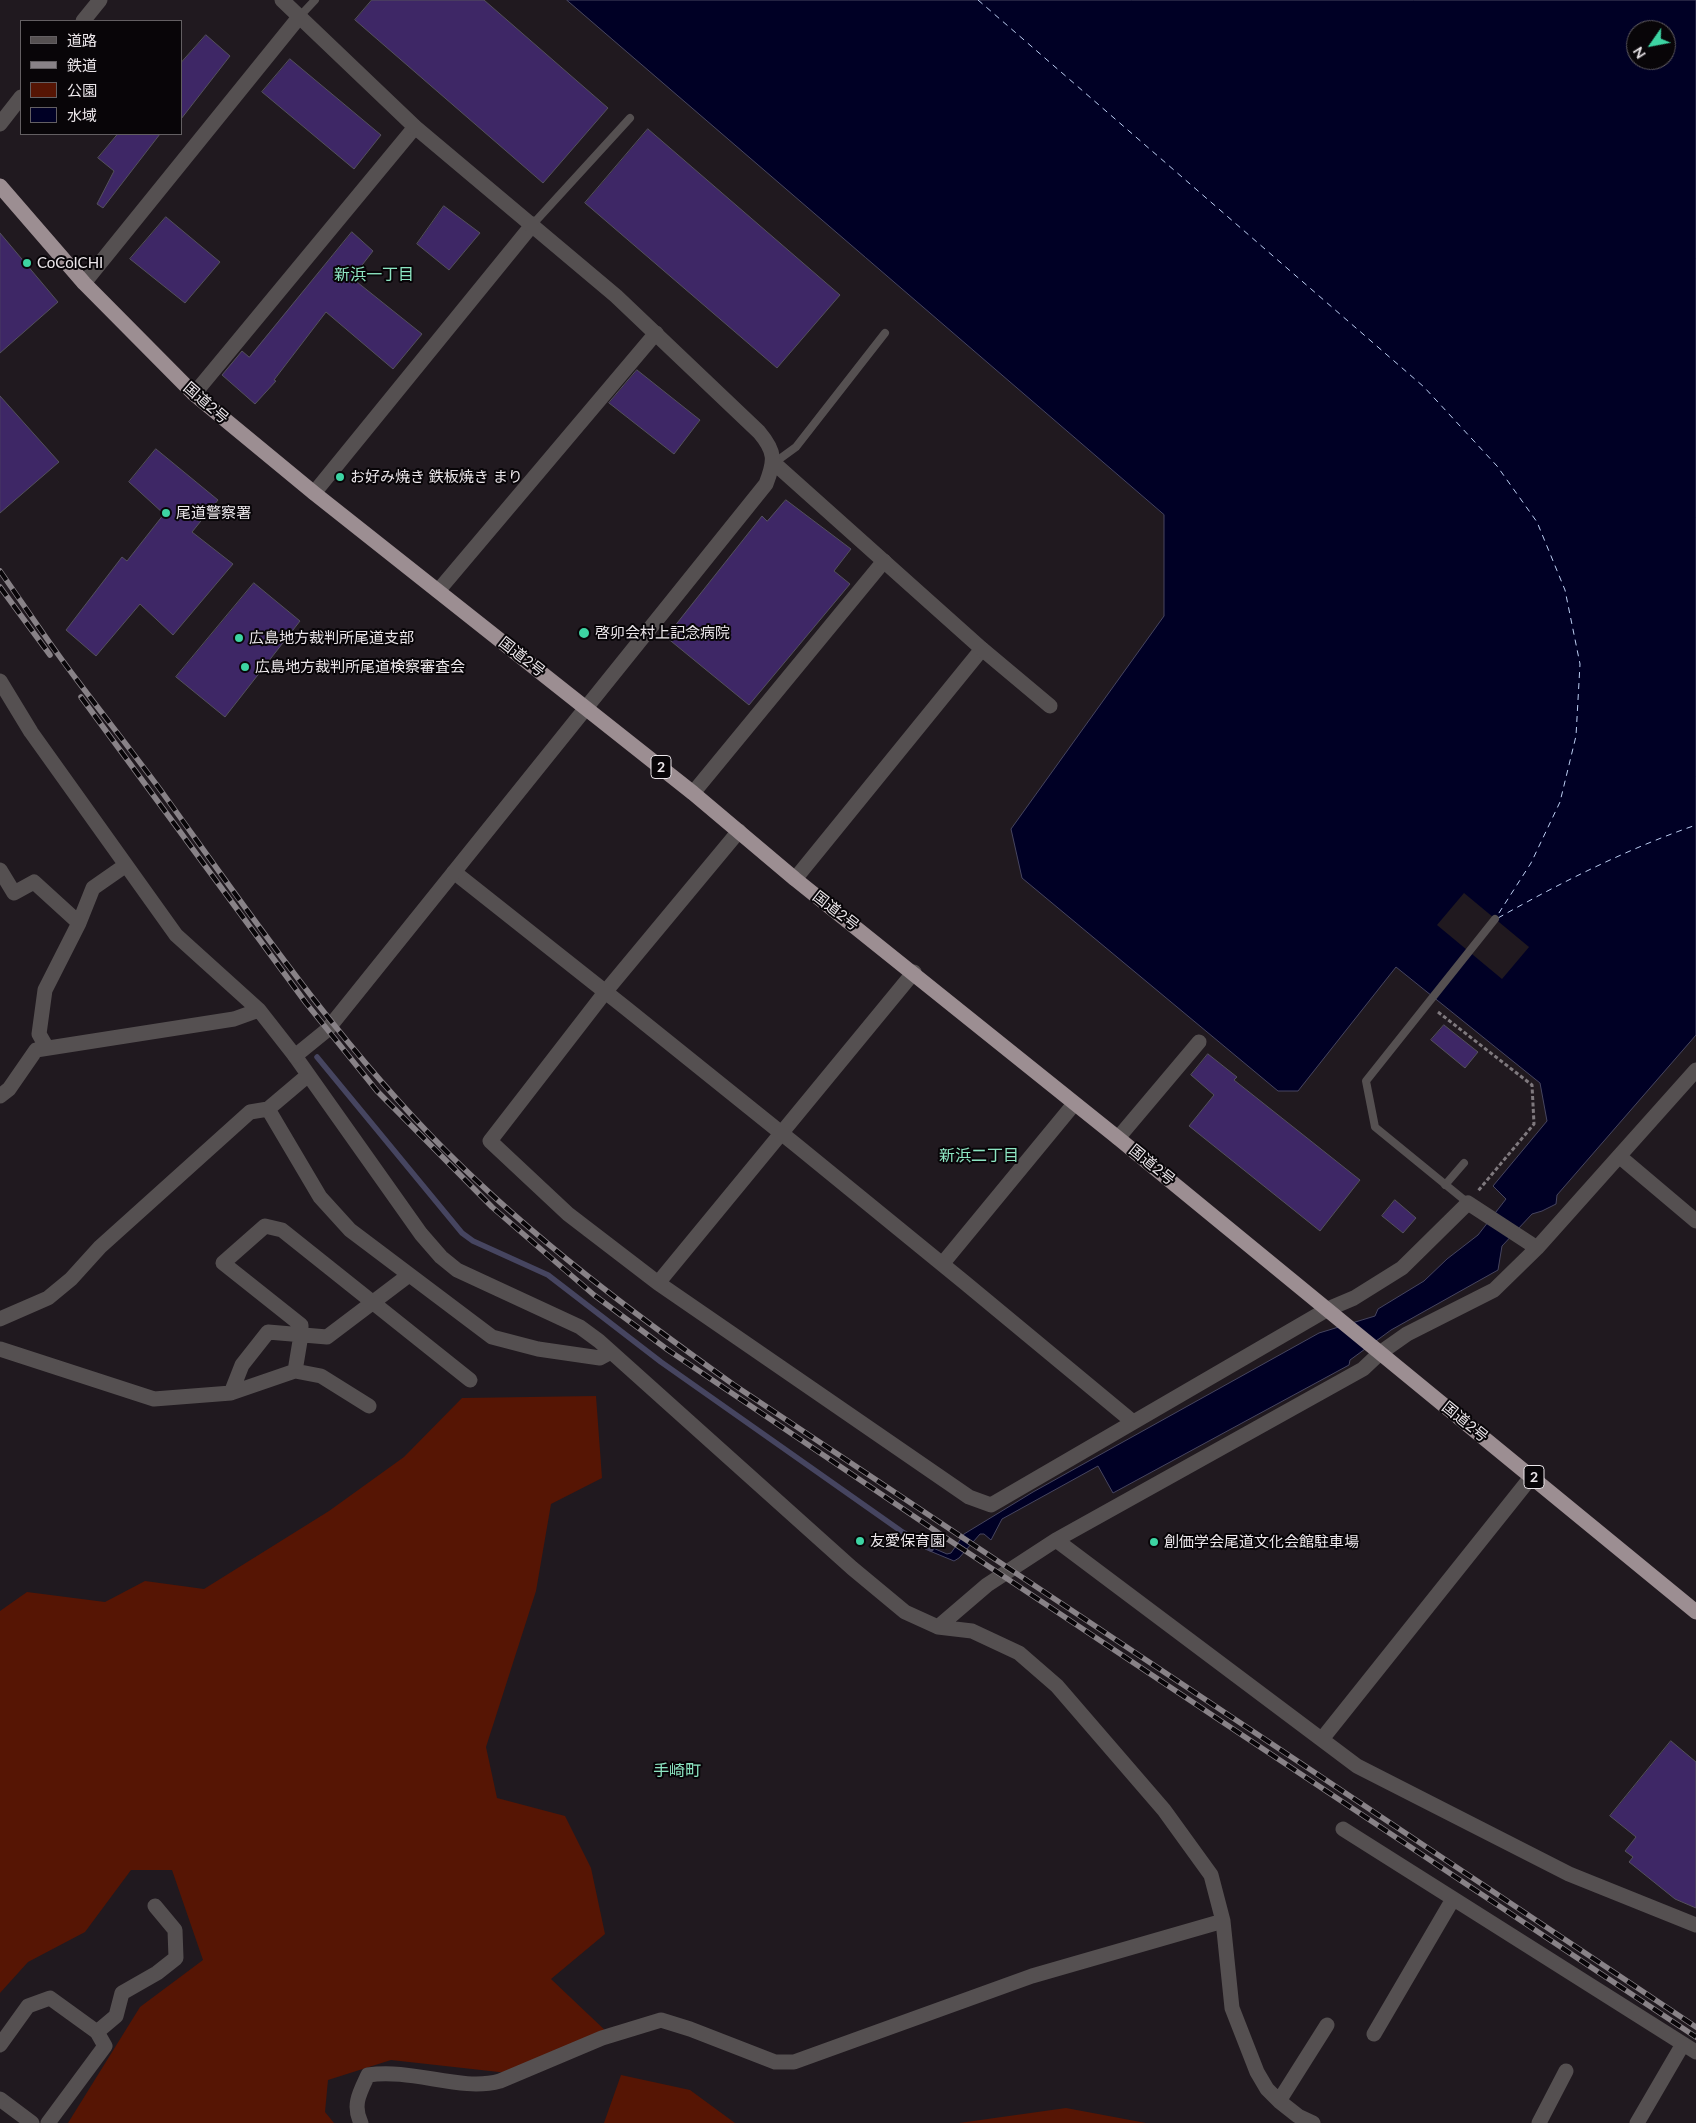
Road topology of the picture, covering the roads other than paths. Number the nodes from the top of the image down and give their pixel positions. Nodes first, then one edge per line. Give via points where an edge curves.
1 (100, 0) edge
2 (282, 0) edge
3 (315, 0) edge
4 (300, 16) junction
5 (84, 20) edge
6 (20, 98) edge
7 (630, 118) dead end
8 (0, 124) edge
9 (415, 126) junction
10 (0, 186) edge
11 (532, 224) junction
12 (84, 284) junction
13 (656, 333) junction
14 (885, 333) dead end
15 (194, 394) junction
16 (774, 463) junction
17 (314, 493) junction
18 (884, 561) junction
19 (438, 590) junction
20 (982, 649) junction
21 (0, 681) edge
22 (1050, 706) dead end
23 (586, 708) junction
24 (693, 793) junction
25 (739, 831) junction
26 (126, 865) junction
27 (0, 870) edge
28 (454, 872) junction
29 (795, 879) junction
30 (1495, 919) dead end
31 (79, 923) junction
32 (914, 972) junction
33 (606, 991) junction
34 (259, 1010) junction
35 (1199, 1042) dead end
36 (47, 1048) junction
37 (295, 1056) junction
38 (1696, 1070) edge
39 (307, 1076) junction
40 (0, 1096) edge
41 (1074, 1104) junction
42 (268, 1109) junction
43 (782, 1136) junction
44 (1118, 1138) junction
45 (1619, 1156) junction
46 (1464, 1163) dead end
47 (1445, 1185) junction
48 (1468, 1203) junction
49 (1696, 1220) edge
50 (1537, 1248) junction
51 (943, 1263) junction
52 (408, 1275) junction
53 (658, 1283) junction
54 (372, 1303) junction
55 (1328, 1309) junction
56 (0, 1319) edge
57 (302, 1335) junction
58 (1375, 1348) junction
59 (0, 1349) edge
60 (611, 1352) junction
61 (295, 1371) junction
62 (470, 1380) dead end
63 (231, 1393) junction
64 (369, 1406) dead end
65 (1133, 1422) junction
66 (1532, 1476) junction
67 (1056, 1540) junction
68 (1696, 1612) edge
69 (938, 1627) junction
70 (1322, 1739) junction
71 (1343, 1830) dead end
72 (1453, 1899) junction
73 (155, 1906) dead end
74 (1223, 1920) junction
75 (1696, 1925) edge
76 (1327, 2025) dead end
77 (97, 2032) junction
78 (1374, 2034) dead end
79 (1683, 2044) junction
80 (0, 2045) edge
81 (1696, 2052) edge
82 (1566, 2071) dead end
83 (0, 2099) edge
84 (1280, 2101) junction
85 (32, 2123) edge
86 (48, 2123) edge
87 (360, 2123) edge
88 (1312, 2123) edge
89 (1540, 2123) edge
90 (1637, 2123) edge

1 - 5 street
2 - 4 street
3 - 4 lane
4 - 9 street
4 - 12 street
6 - 8 street
7 - 11 lane
9 - 11 street
9 - 15 street
10 - 12 highway, 国道2号 / 2
11 - 13 street
11 - 17 street
12 - 15 highway, 国道2号 / 2
13 - 16 street via 760,432 770,445
13 - 19 street
14 - 16 lane via 796,447
15 - 17 highway, 国道2号 / 2
16 - 18 street
16 - 23 street via 766,484
17 - 19 highway, 国道2号 / 2
18 - 20 street
18 - 24 street
19 - 23 highway, 国道2号 / 2
20 - 22 street
20 - 29 street
21 - 26 street via 31,732
23 - 24 highway, 国道2号 / 2
23 - 28 street
24 - 25 highway, 国道2号 / 2
25 - 29 highway, 国道2号 / 2
25 - 33 street
26 - 31 street via 93,888
26 - 34 street via 176,935
27 - 31 street via 14,893 34,882
28 - 33 street
28 - 37 street via 327,1030
29 - 32 highway, 国道2号 / 2
30 - 47 lane via 1366,1081 1375,1126
31 - 36 street via 45,990 39,1034
32 - 41 highway, 国道2号 / 2
32 - 43 street
33 - 43 street
33 - 53 street via 490,1141 568,1214
34 - 36 street via 234,1019
34 - 37 street
35 - 44 street
36 - 40 street via 36,1050 9,1089
37 - 39 street
38 - 45 street
39 - 42 street
39 - 60 street via 420,1234 441,1257 457,1270 580,1327
41 - 44 highway, 国道2号 / 2
41 - 51 street
42 - 52 street via 320,1197 350,1230
42 - 56 street via 250,1112 48,1298
43 - 51 street
43 - 53 street
44 - 55 highway, 国道2号 / 2
45 - 49 street
45 - 50 street
46 - 47 lane
47 - 48 lane
48 - 50 street
48 - 55 street via 1402,1268 1354,1298
50 - 58 street via 1494,1290
51 - 65 street
52 - 54 street
52 - 60 street via 492,1337 538,1349 600,1358
53 - 65 street via 969,1497 991,1505
54 - 57 street via 327,1337
54 - 57 street via 282,1230 265,1226 224,1263 301,1326
54 - 62 street
55 - 58 highway, 国道2号 / 2
55 - 65 street
57 - 61 street
57 - 63 street via 268,1332 242,1365
58 - 66 highway, 国道2号 / 2
58 - 67 street via 1363,1369
59 - 63 street via 154,1399
60 - 69 street via 852,1568 905,1612
61 - 63 street
61 - 64 street via 321,1376
66 - 68 highway, 国道2号 / 2
66 - 70 street
67 - 69 street via 987,1585
67 - 70 street
69 - 74 street via 972,1631 1011,1650 1057,1686 1164,1810 1211,1875
70 - 75 street via 1357,1766 1569,1874
71 - 72 street
72 - 78 street
72 - 79 street
73 - 77 street via 175,1930 176,1958 157,1974 122,1993 116,2016
74 - 84 street via 1232,2008 1257,2072 1267,2089
74 - 87 street via 1032,1976 794,2062 776,2062 661,2020 602,2038 484,2086 389,2072 368,2075 356,2101
76 - 84 street
77 - 80 street via 50,1998 28,2006
77 - 86 street via 105,2046
79 - 81 street
79 - 90 street
82 - 89 street
83 - 85 street
84 - 88 street

